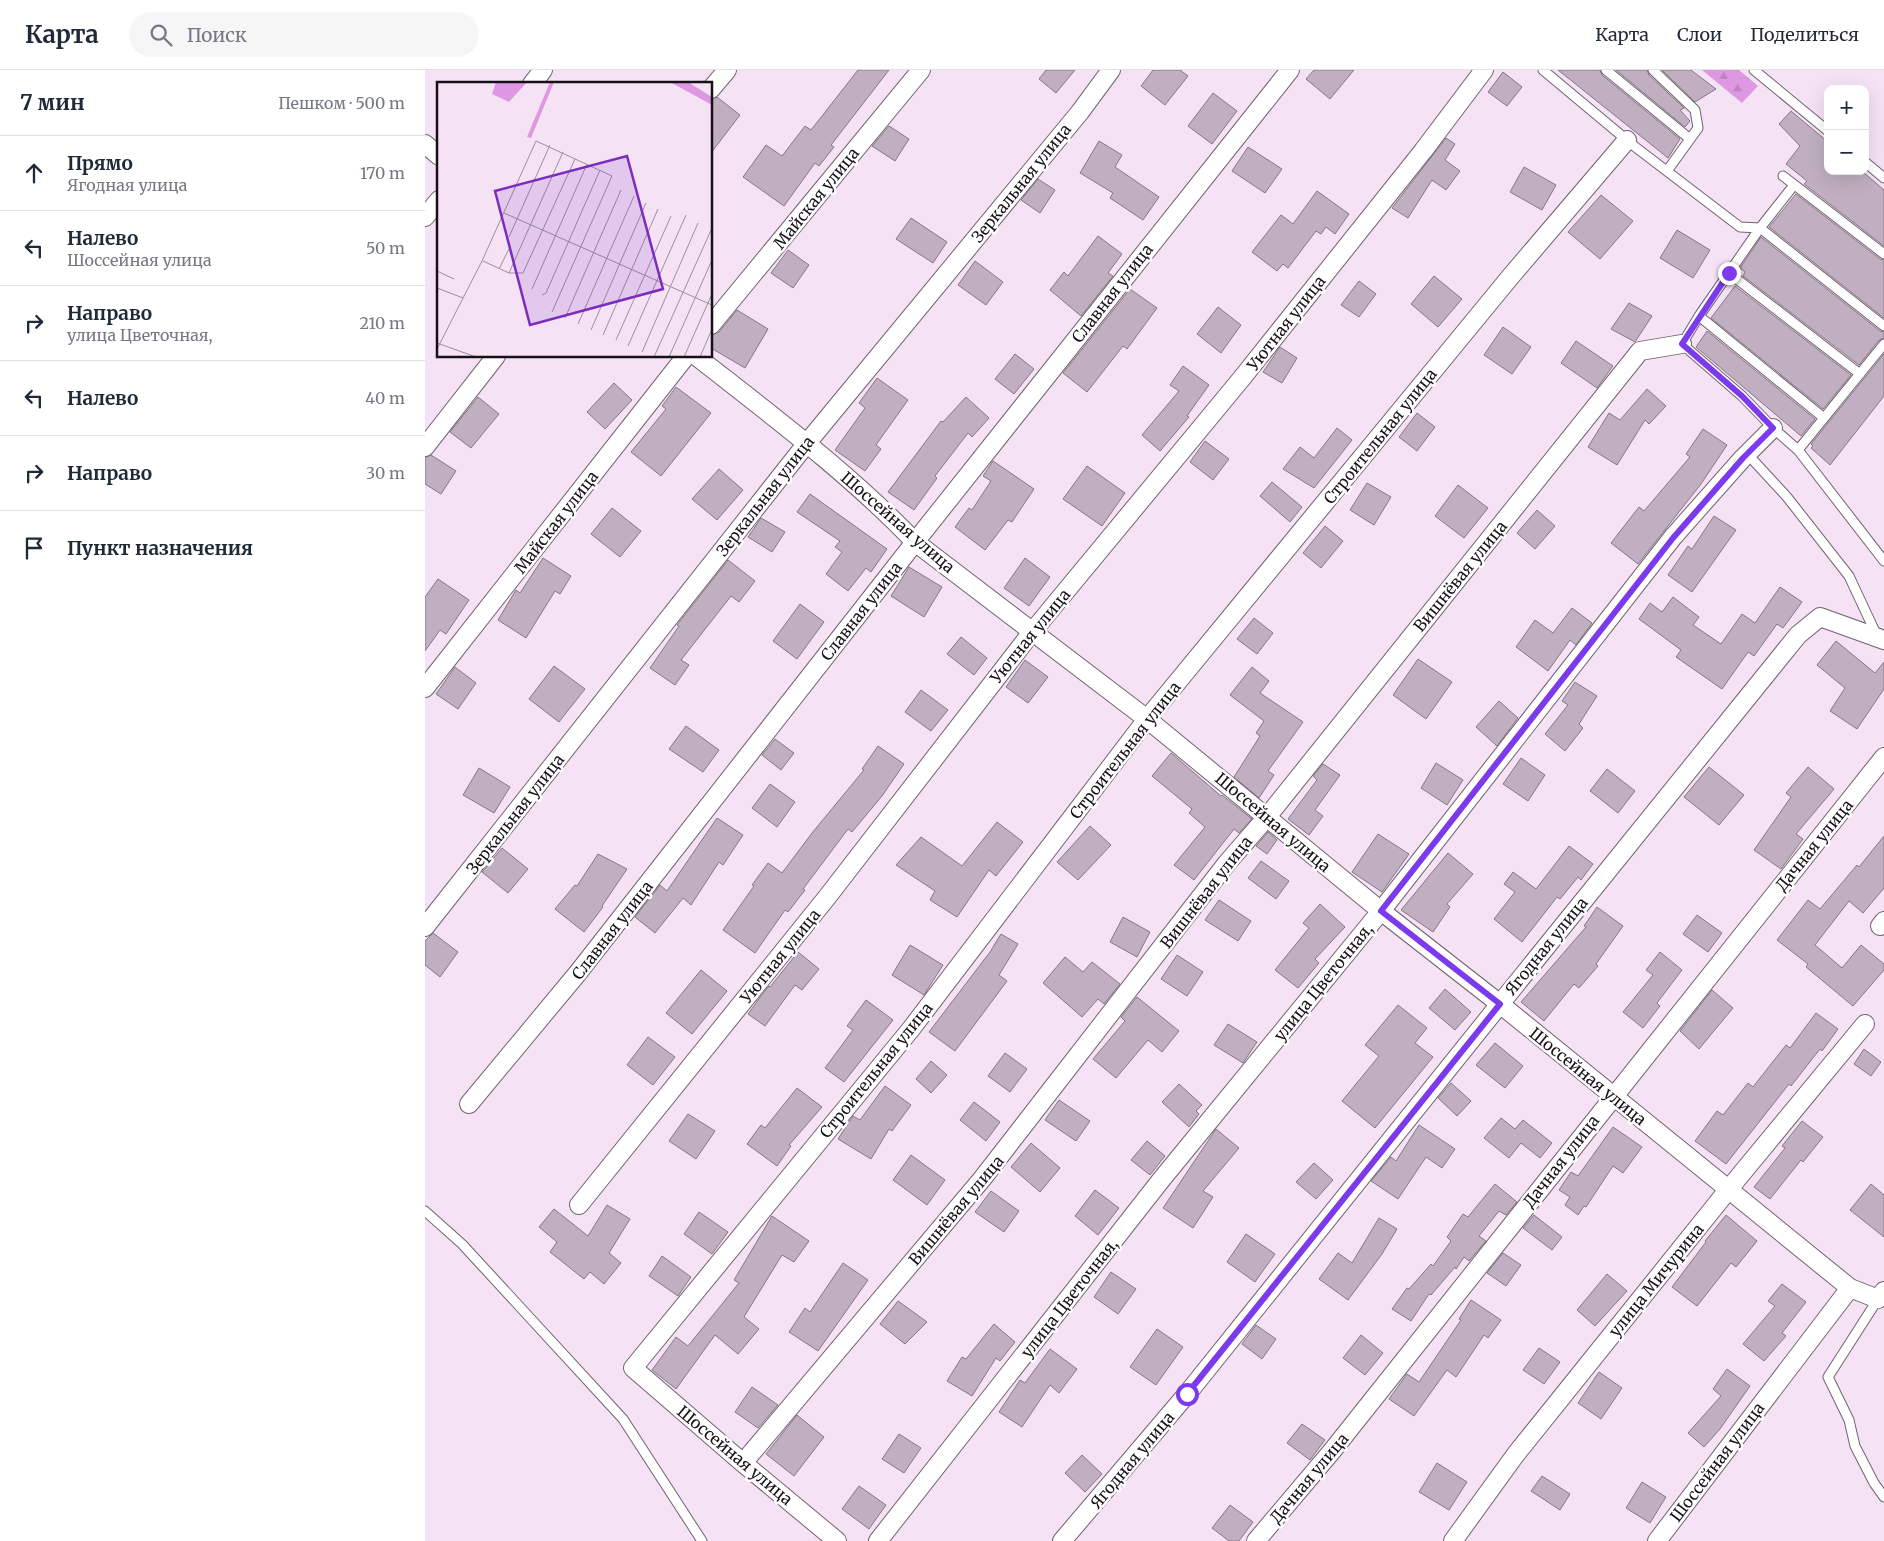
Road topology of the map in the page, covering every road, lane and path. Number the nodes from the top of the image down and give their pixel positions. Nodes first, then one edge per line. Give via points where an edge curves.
1 (543, 70) edge
2 (727, 70) edge
3 (921, 70) edge
4 (1111, 70) edge
5 (1290, 70) edge
6 (1484, 70) edge
7 (1543, 70) edge
8 (1606, 70) edge
9 (1653, 70) edge
10 (1754, 70) edge
11 (534, 82) edge
12 (713, 87) edge
13 (1827, 130) edge
14 (1690, 139) junction
15 (1627, 140) junction
16 (425, 144) edge
17 (437, 154) edge
18 (1869, 165) edge
19 (1667, 171) junction
20 (1783, 176) dead end
21 (1884, 178) edge
22 (1794, 185) junction
23 (437, 202) edge
24 (425, 217) edge
25 (1759, 228) junction
26 (1884, 254) edge
27 (1729, 273) junction
28 (1699, 316) junction
29 (713, 323) edge
30 (1884, 326) edge
31 (1682, 344) junction
32 (1884, 344) edge
33 (495, 358) edge
34 (684, 358) edge
35 (699, 358) edge
36 (1860, 374) junction
37 (1824, 418) junction
38 (1773, 428) junction
39 (807, 443) junction
40 (425, 446) edge
41 (1798, 450) junction
42 (1743, 458) junction
43 (915, 542) junction
44 (1884, 561) edge
45 (1032, 632) junction
46 (1881, 639) edge
47 (425, 688) edge
48 (1147, 719) junction
49 (1884, 757) edge
50 (1267, 816) junction
51 (1381, 911) junction
52 (425, 927) edge
53 (1500, 1004) junction
54 (1865, 1024) dead end
55 (1613, 1095) junction
56 (469, 1104) dead end
57 (1729, 1190) junction
58 (579, 1205) dead end
59 (425, 1211) edge
60 (1850, 1288) junction
61 (1881, 1295) edge
62 (633, 1368) joint
63 (743, 1463) junction
64 (1884, 1497) edge
65 (703, 1541) edge
66 (837, 1541) edge
67 (878, 1541) edge
68 (1062, 1541) edge
69 (1256, 1541) edge
70 (1453, 1541) edge
71 (1657, 1541) edge

1 - 11 street
2 - 12 street
3 - 29 street, Майская улица
4 - 39 street, Зеркальная улица
5 - 43 street, Славная улица
6 - 45 street, Уютная улица via 1242,378
7 - 15 lane
8 - 14 lane
9 - 14 lane via 1695,110 1698,128
10 - 13 lane
14 - 19 lane
15 - 19 lane
15 - 48 street, Строительная улица via 1511,276
16 - 17 street
18 - 21 lane
19 - 25 lane via 1741,227
20 - 22 lane
22 - 25 lane
22 - 26 lane
23 - 24 street
25 - 27 lane
25 - 30 lane
27 - 28 lane
27 - 36 lane
28 - 31 lane
28 - 37 lane
31 - 38 lane
31 - 50 street, Вишнёвая улица via 1640,351
32 - 36 lane
33 - 40 street
34 - 47 street, Майская улица
35 - 39 street, Шоссейная улица
36 - 37 lane
37 - 41 lane
38 - 41 lane
38 - 42 street, улица Цветочная,
39 - 43 street, Шоссейная улица
39 - 52 street, Зеркальная улица
41 - 44 lane
42 - 46 lane via 1751,459 1787,497 1849,576
42 - 51 street, улица Цветочная, via 1673,538
43 - 45 street, Шоссейная улица
43 - 56 street, Славная улица via 577,974
45 - 48 street, Шоссейная улица
45 - 58 street, Уютная улица via 828,896
46 - 53 street, Ягодная улица via 1819,617 1798,635
48 - 50 street, Шоссейная улица
48 - 62 street, Строительная улица via 911,1028
49 - 55 street, Дачная улица
50 - 51 street, Шоссейная улица
50 - 63 street, Вишнёвая улица via 1227,863 983,1179
51 - 53 street, Шоссейная улица
51 - 67 street, улица Цветочная, via 1167,1173
53 - 55 street, Шоссейная улица
53 - 68 street, Ягодная улица via 1187,1394
54 - 57 street, улица Мичурина
55 - 57 street, Шоссейная улица
55 - 69 street, Дачная улица via 1332,1451
57 - 60 street, Шоссейная улица
57 - 70 street, улица Мичурина via 1516,1454
59 - 65 lane via 462,1244 623,1419
60 - 61 street, Шоссейная улица
60 - 71 street, Шоссейная улица
61 - 64 lane via 1828,1376 1849,1420 1855,1446
62 - 63 street, Шоссейная улица
63 - 66 street, Шоссейная улица

